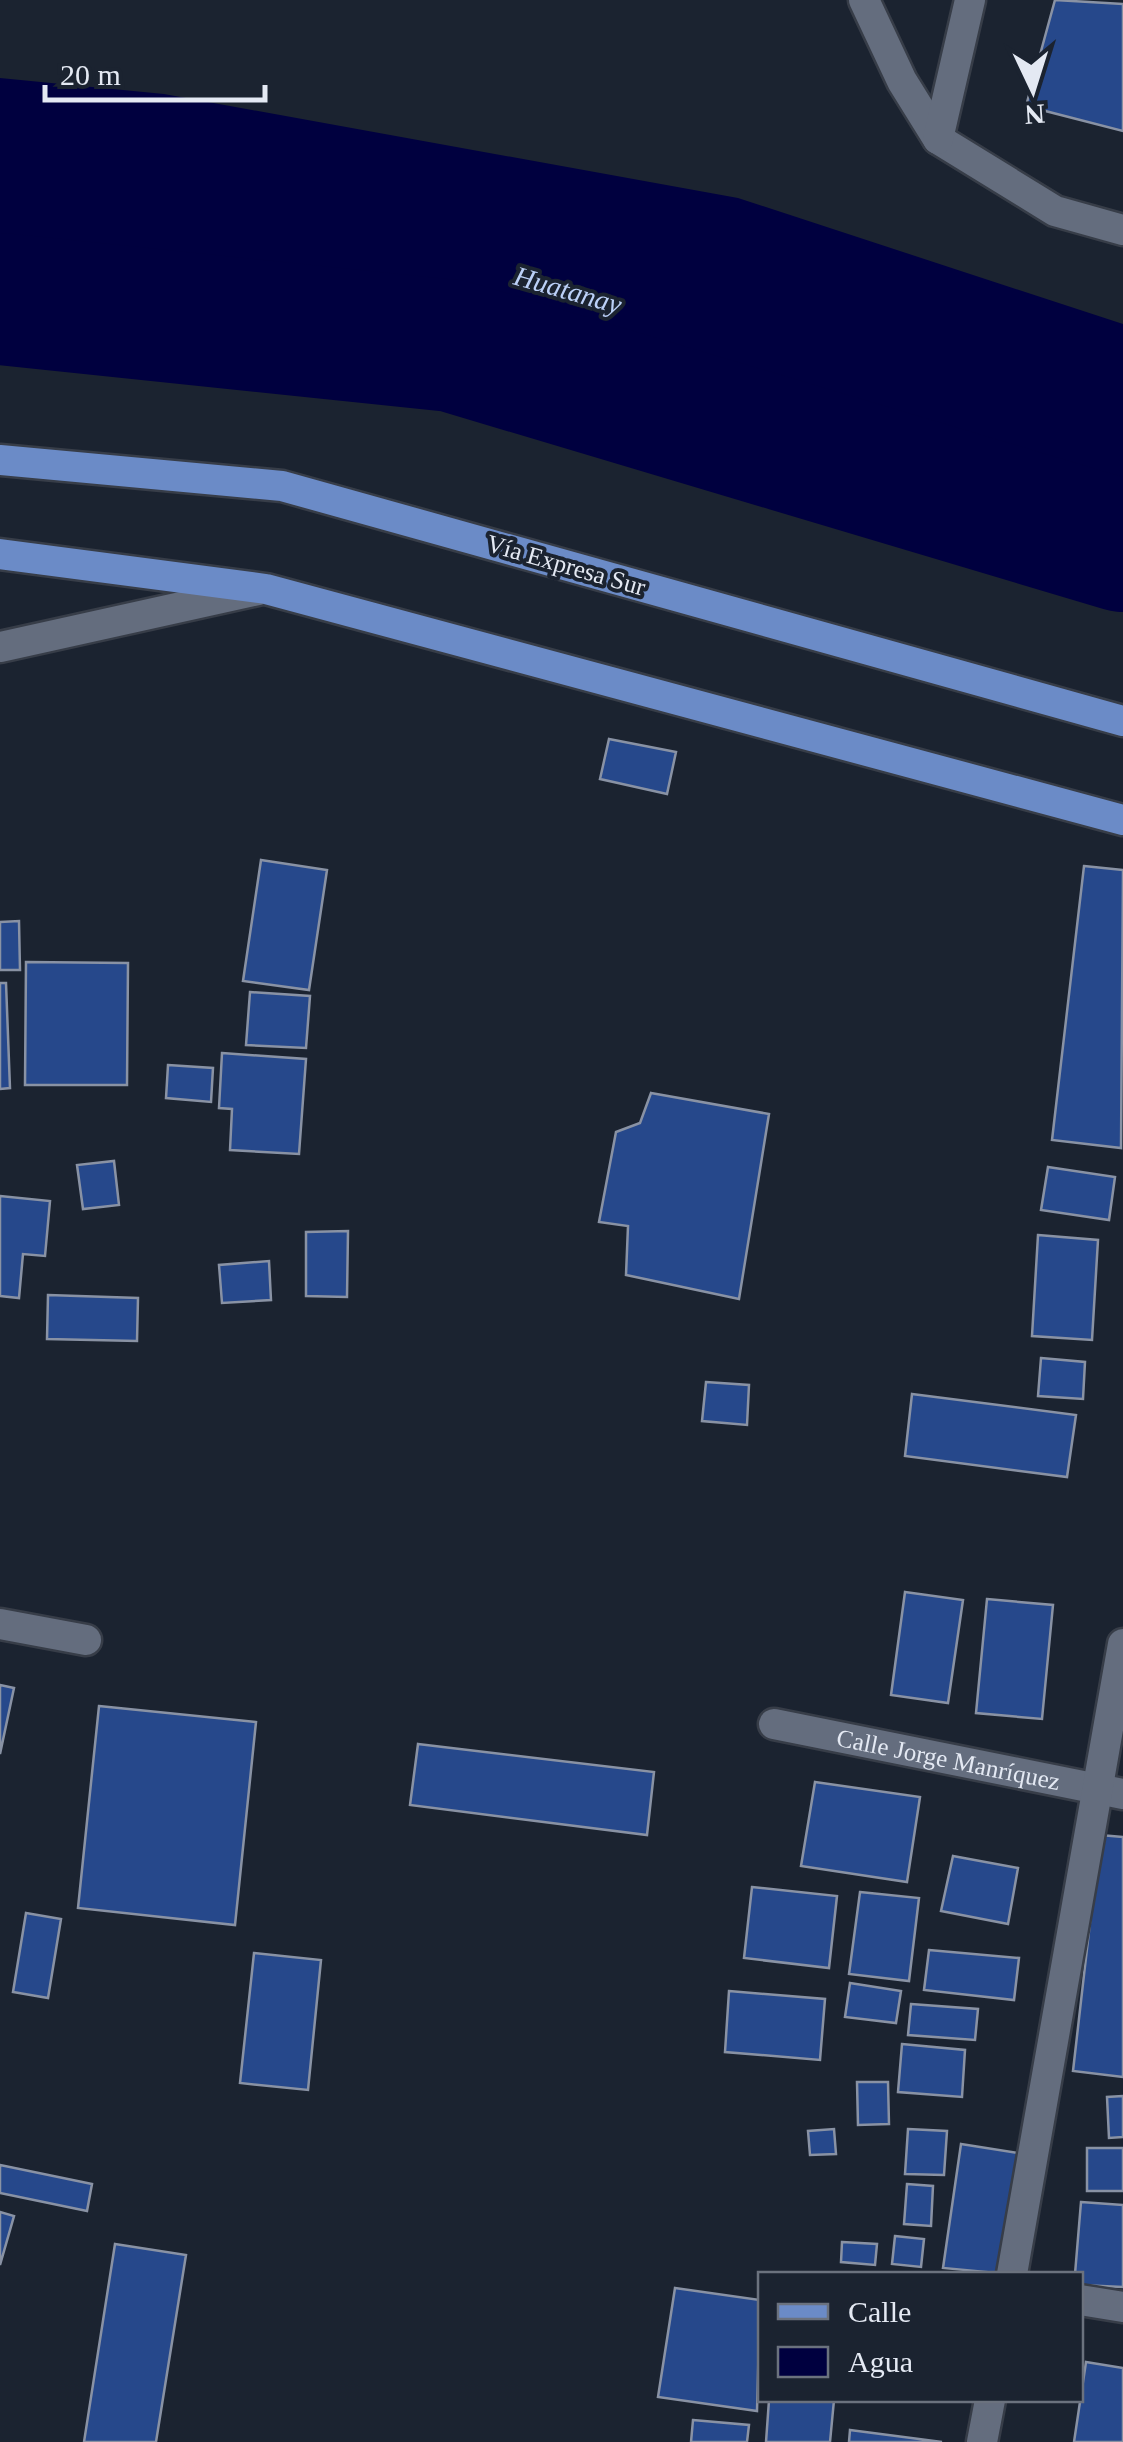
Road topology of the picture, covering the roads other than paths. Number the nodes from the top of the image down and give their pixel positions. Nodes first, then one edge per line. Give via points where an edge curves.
1 (864, 0) edge
2 (970, 0) edge
3 (938, 139) junction
4 (1123, 230) edge
5 (0, 460) edge
6 (0, 554) edge
7 (266, 589) junction
8 (0, 646) edge
9 (1123, 721) edge
10 (1123, 820) edge
11 (0, 1624) edge
12 (86, 1640) dead end
13 (1123, 1644) edge
14 (774, 1724) dead end
15 (1110, 1792) edge
16 (1012, 2272) edge
17 (1083, 2300) edge
18 (1123, 2307) edge
19 (990, 2402) edge
20 (982, 2442) edge

1 - 3 street
2 - 3 street
3 - 4 street via 1055,211
5 - 9 main road, Vía Expresa Sur via 282,486
6 - 7 main road
7 - 8 street
7 - 10 main road
11 - 12 street
13 - 15 street
14 - 15 street, Calle Jorge Manríquez
15 - 16 street
17 - 18 street
19 - 20 street

